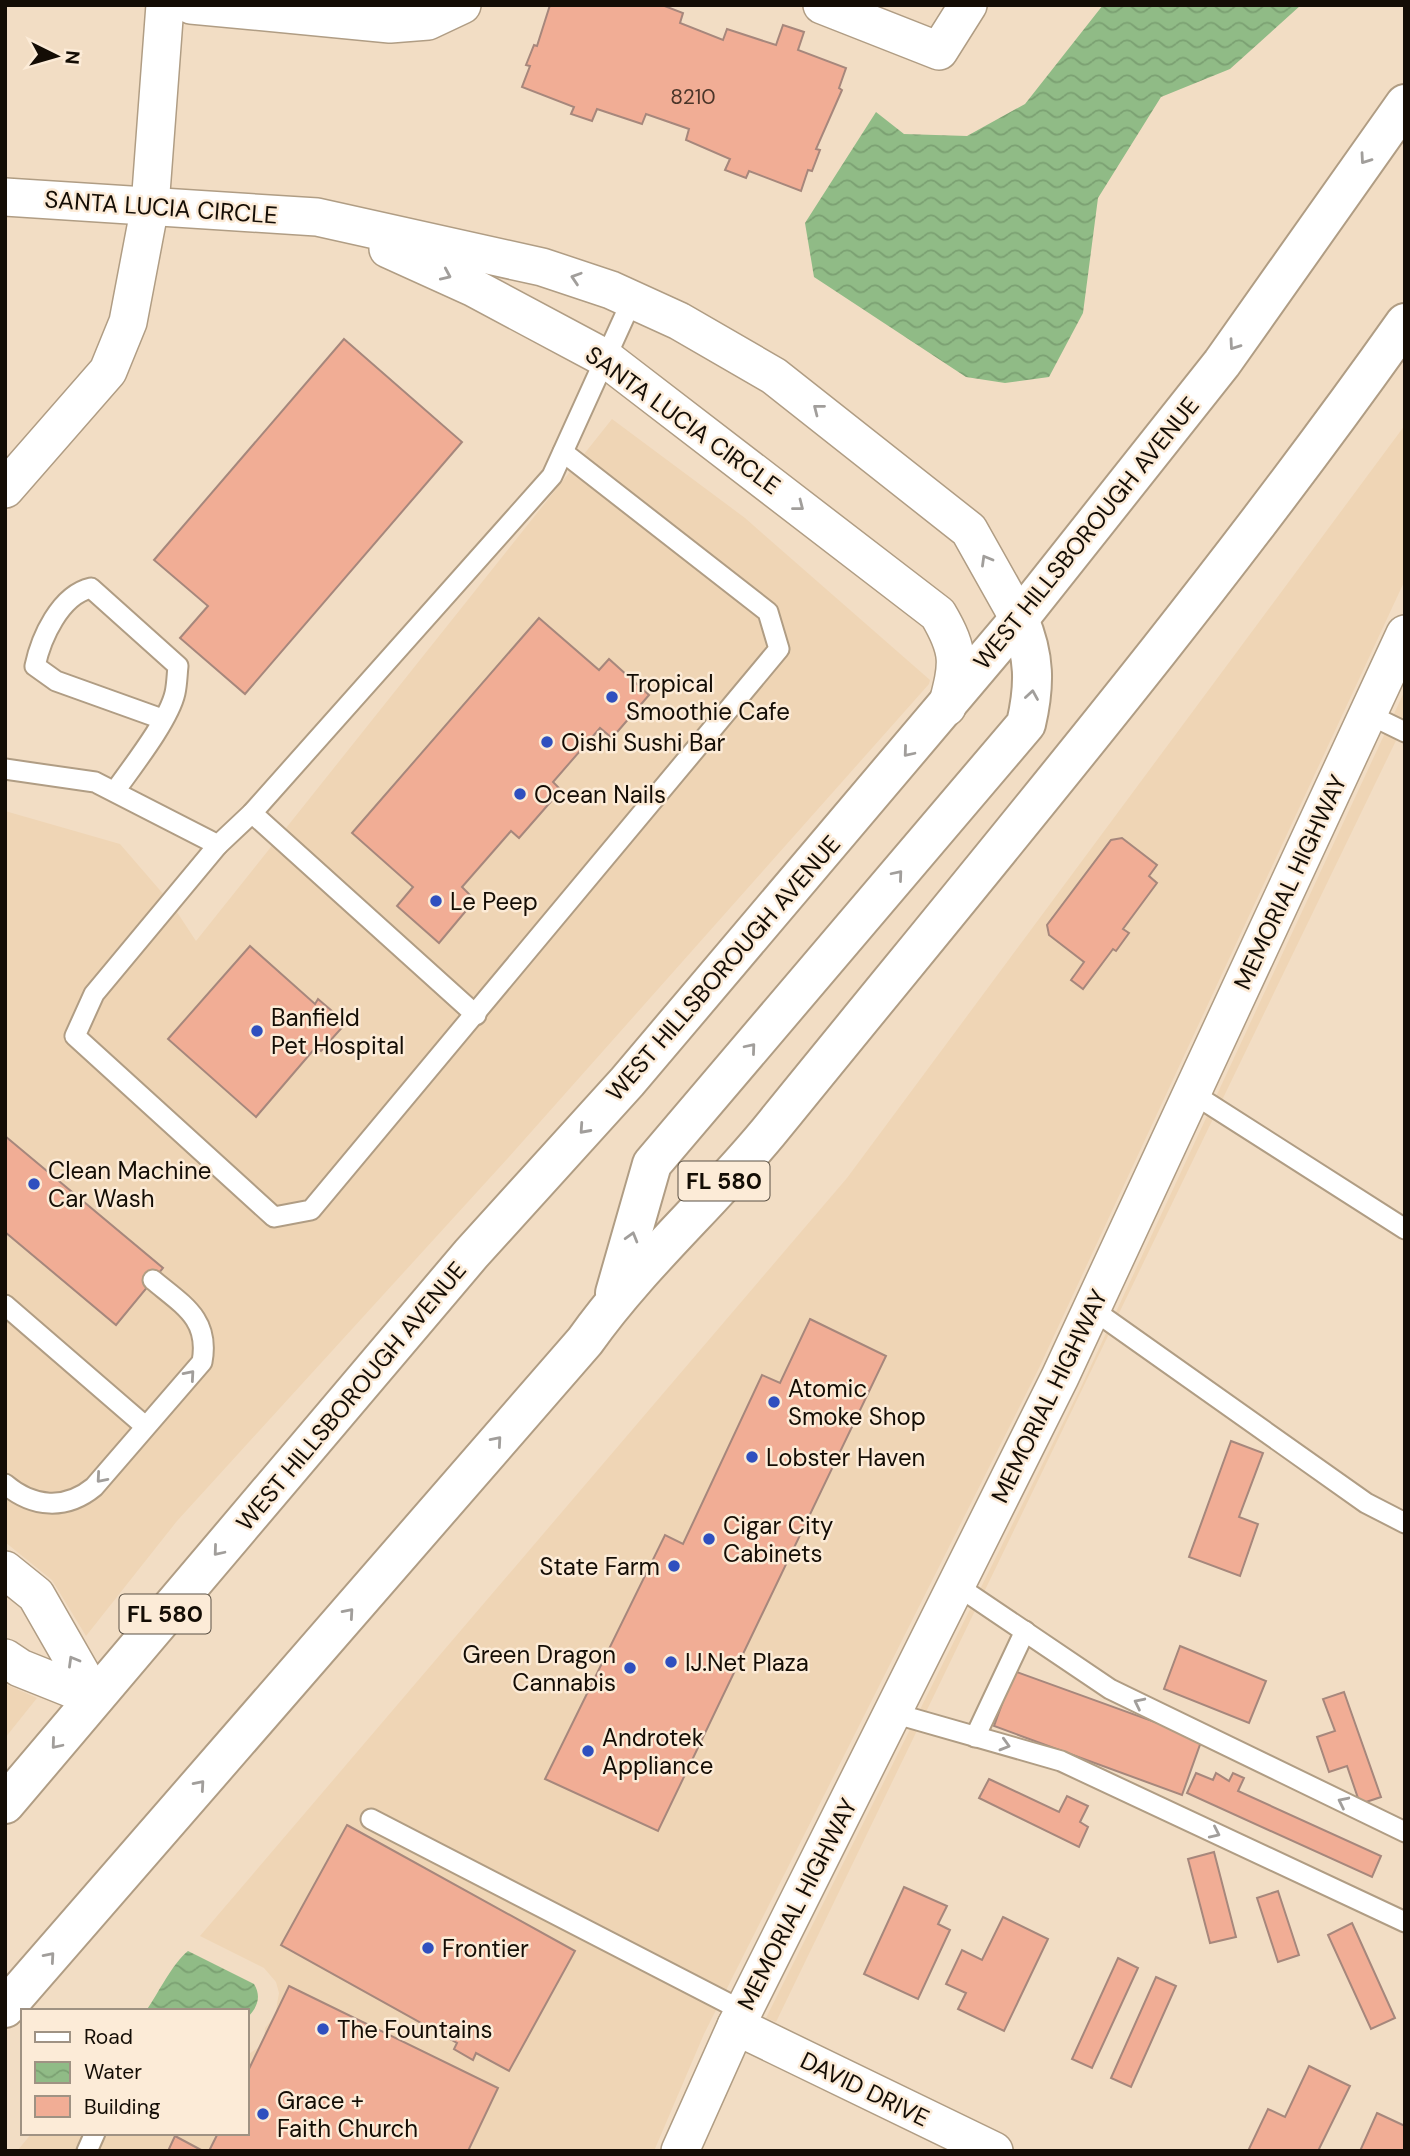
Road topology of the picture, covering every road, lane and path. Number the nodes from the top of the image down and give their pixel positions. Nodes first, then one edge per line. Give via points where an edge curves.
1 (165, 5) edge
2 (191, 5) edge
3 (462, 5) edge
4 (822, 5) edge
5 (968, 5) edge
6 (1405, 104) edge
7 (5, 197) edge
8 (150, 206) junction
9 (317, 217) junction
10 (632, 300) junction
11 (1405, 323) edge
12 (605, 358) junction
13 (562, 452) junction
14 (5, 489) edge
15 (1019, 619) junction
16 (1405, 634) edge
17 (947, 707) junction
18 (1368, 714) junction
19 (162, 719) junction
20 (1405, 732) edge
21 (5, 769) edge
22 (116, 791) junction
23 (252, 813) junction
24 (218, 845) junction
25 (475, 1015) junction
26 (1192, 1093) junction
27 (1405, 1229) edge
28 (153, 1280) dead end
29 (613, 1302) junction
30 (5, 1306) edge
31 (1092, 1309) junction
32 (145, 1426) junction
33 (5, 1484) edge
34 (1405, 1523) edge
35 (5, 1570) edge
36 (956, 1585) junction
37 (1025, 1631) junction
38 (5, 1658) edge
39 (95, 1698) junction
40 (893, 1713) junction
41 (975, 1737) junction
42 (5, 1804) edge
43 (371, 1819) dead end
44 (1405, 1832) edge
45 (1405, 1922) edge
46 (5, 2008) edge
47 (739, 2019) junction
48 (94, 2135) edge
49 (87, 2151) edge
50 (680, 2151) edge
51 (994, 2151) edge

1 - 8 street
2 - 3 street via 390,24 428,21
4 - 5 street via 939,51
6 -> 15 main road, WEST HILLSBOROUGH AVENUE / FL 580 via 1222,363
7 - 8 street, SANTA LUCIA CIRCLE
8 - 9 street, SANTA LUCIA CIRCLE
8 - 14 street via 128,321 108,371
10 -> 9 street, SANTA LUCIA CIRCLE via 542,267
9 -> 12 street, SANTA LUCIA CIRCLE via 474,288
10 - 12 lane
15 -> 10 street, SANTA LUCIA CIRCLE via 969,530 774,376 679,321
11 - 29 main road, FL 580 via 1323,439 1096,729 764,1138
12 - 13 lane
12 -> 17 street, SANTA LUCIA CIRCLE via 938,614 955,642 958,667
13 - 23 lane via 552,476
13 - 25 lane via 768,612 779,649
15 - 17 main road, WEST HILLSBOROUGH AVENUE / FL 580
29 -> 15 main road via 652,1164 1026,724 1034,688 1031,648
16 - 18 street, MEMORIAL HIGHWAY
17 -> 39 main road, WEST HILLSBOROUGH AVENUE / FL 580 via 627,1082 471,1254
18 - 20 lane
18 - 26 street, MEMORIAL HIGHWAY
19 - 19 lane via 175,695 178,666 91,588 80,591 60,610 35,666 56,681
19 - 22 lane
21 - 22 lane via 55,774
22 - 24 lane
23 - 24 lane
23 - 25 lane
24 - 25 lane via 94,994 75,1036 274,1217 312,1210
26 - 27 lane
26 - 31 street, MEMORIAL HIGHWAY
32 -> 28 lane via 202,1362 205,1343 200,1324
46 -> 29 main road, FL 580 via 585,1341
30 - 32 lane
31 - 34 lane via 1366,1503
31 - 36 street, MEMORIAL HIGHWAY
32 -> 33 lane via 80,1498 50,1504 31,1500
39 -> 35 street via 36,1595
36 - 37 lane
36 - 40 street, MEMORIAL HIGHWAY
37 - 41 lane
44 -> 37 lane via 1110,1689
38 - 39 street
39 -> 42 main road, WEST HILLSBOROUGH AVENUE / FL 580
40 - 41 lane
40 - 47 street, MEMORIAL HIGHWAY
41 -> 45 lane via 1061,1761
43 - 47 lane
47 - 50 street, MEMORIAL HIGHWAY
47 - 51 street, DAVID DRIVE
48 - 49 lane

